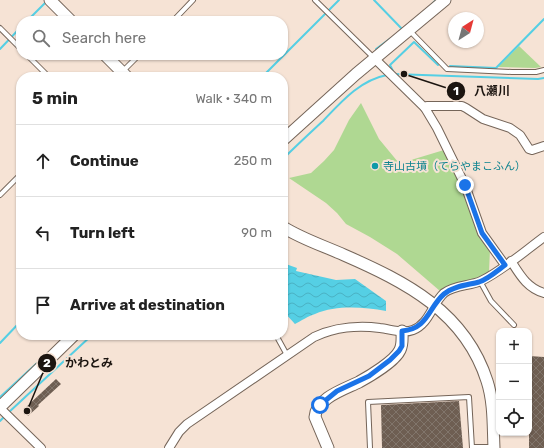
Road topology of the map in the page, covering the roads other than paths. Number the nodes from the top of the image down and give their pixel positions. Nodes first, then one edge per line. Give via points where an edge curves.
1 (50, 0) edge
2 (193, 0) edge
3 (316, 0) edge
4 (445, 0) edge
5 (66, 16) edge
6 (178, 16) edge
7 (0, 28) edge
8 (409, 30) junction
9 (16, 44) edge
10 (374, 58) junction
11 (32, 60) edge
12 (109, 60) edge
13 (135, 60) edge
14 (544, 70) edge
15 (44, 72) edge
16 (119, 72) edge
17 (125, 72) edge
18 (425, 108) junction
19 (288, 135) edge
20 (544, 146) edge
21 (16, 179) edge
22 (0, 195) edge
23 (288, 229) edge
24 (544, 237) edge
25 (508, 263) junction
26 (480, 281) junction
27 (544, 293) edge
28 (435, 304) junction
29 (514, 326) dead end
30 (402, 331) junction
31 (69, 340) edge
32 (279, 340) edge
33 (287, 355) junction
34 (1, 409) edge
35 (472, 447) edge
36 (494, 447) edge
37 (41, 448) edge
38 (169, 448) edge
39 (328, 448) edge
40 (370, 448) edge

1 - 5 street
2 - 6 lane
3 - 10 lane
4 - 8 street
7 - 9 lane
8 - 10 street
8 - 14 lane via 447,69 512,72
10 - 18 street
10 - 19 street
11 - 15 lane
12 - 16 street
13 - 17 lane
18 - 20 street via 462,106 483,119 510,128 520,135 529,149
18 - 25 street via 465,185 482,233
21 - 22 lane
23 - 28 street via 379,271
24 - 25 street
25 - 26 street
25 - 27 street via 526,284
26 - 28 street via 448,291
26 - 29 lane via 491,301
28 - 30 street via 419,326
28 - 36 street via 456,326 481,364 488,383
30 - 33 street via 345,327 314,337
30 - 39 street via 402,346 390,360 369,376 337,391 317,409 315,417
31 - 34 street
32 - 33 lane
33 - 38 street via 187,424
34 - 37 street
35 - 36 lane
35 - 40 lane via 469,398 368,402

